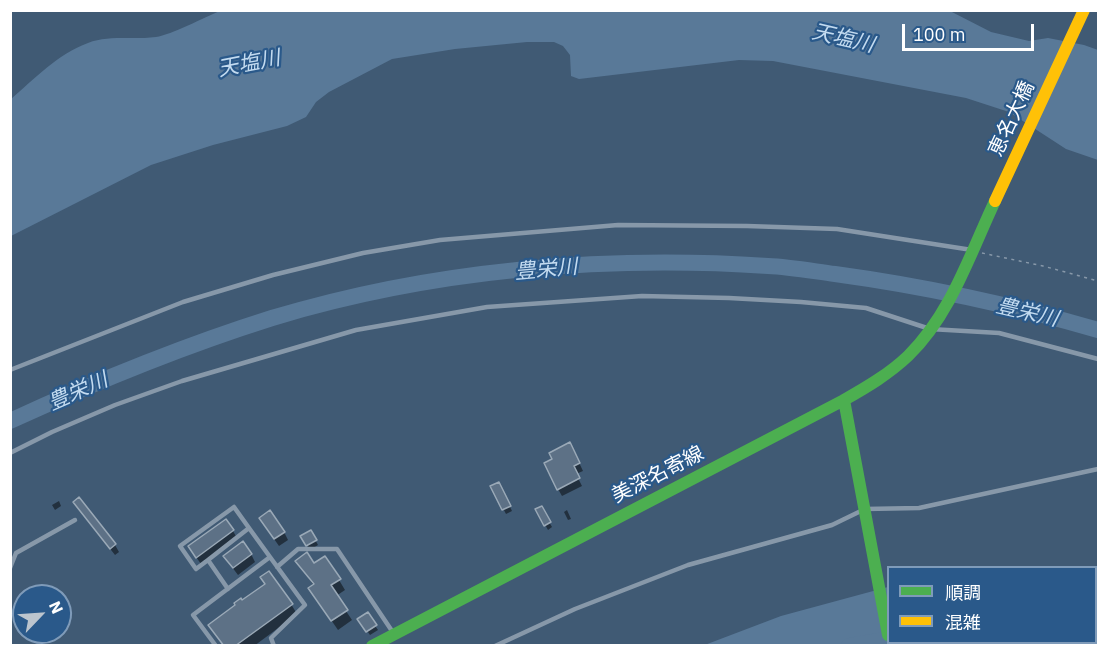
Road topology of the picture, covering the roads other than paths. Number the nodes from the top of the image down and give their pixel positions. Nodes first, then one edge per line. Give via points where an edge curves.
1 (1083, 10) edge
2 (973, 250) junction
3 (941, 313) joint
4 (930, 329) junction
5 (1098, 359) edge
6 (10, 370) edge
7 (844, 400) junction
8 (10, 453) edge
9 (1098, 469) edge
10 (865, 509) junction
11 (75, 520) dead end
12 (249, 528) junction
13 (270, 557) junction
14 (208, 560) junction
15 (277, 567) junction
16 (10, 568) edge
17 (228, 589) junction
18 (887, 630) edge
19 (394, 634) junction
20 (216, 645) edge
21 (274, 645) edge
22 (372, 645) edge
23 (495, 645) edge

1 - 2 main road, 恵名大橋
2 - 3 main road, 恵名大橋
2 - 6 lane via 837,229 747,226 618,225 440,240 363,253 183,302
3 - 4 main road, 美深名寄線
4 - 5 lane via 999,333
4 - 7 main road, 美深名寄線 via 919,345 887,374
4 - 8 lane via 866,308 729,298 642,296 487,307 356,330 182,381 115,405
7 - 10 main road
7 - 19 main road, 美深名寄線
9 - 10 lane via 919,508
10 - 18 main road
10 - 23 lane via 832,525 688,565
11 - 16 lane via 16,553
12 - 13 lane
12 - 14 lane
12 - 14 lane via 234,507 180,546 196,569
13 - 15 lane
13 - 17 lane
14 - 17 lane
15 - 19 lane via 298,549 337,549
15 - 21 lane via 304,604 271,638
17 - 20 lane via 193,615
19 - 22 main road, 美深名寄線

